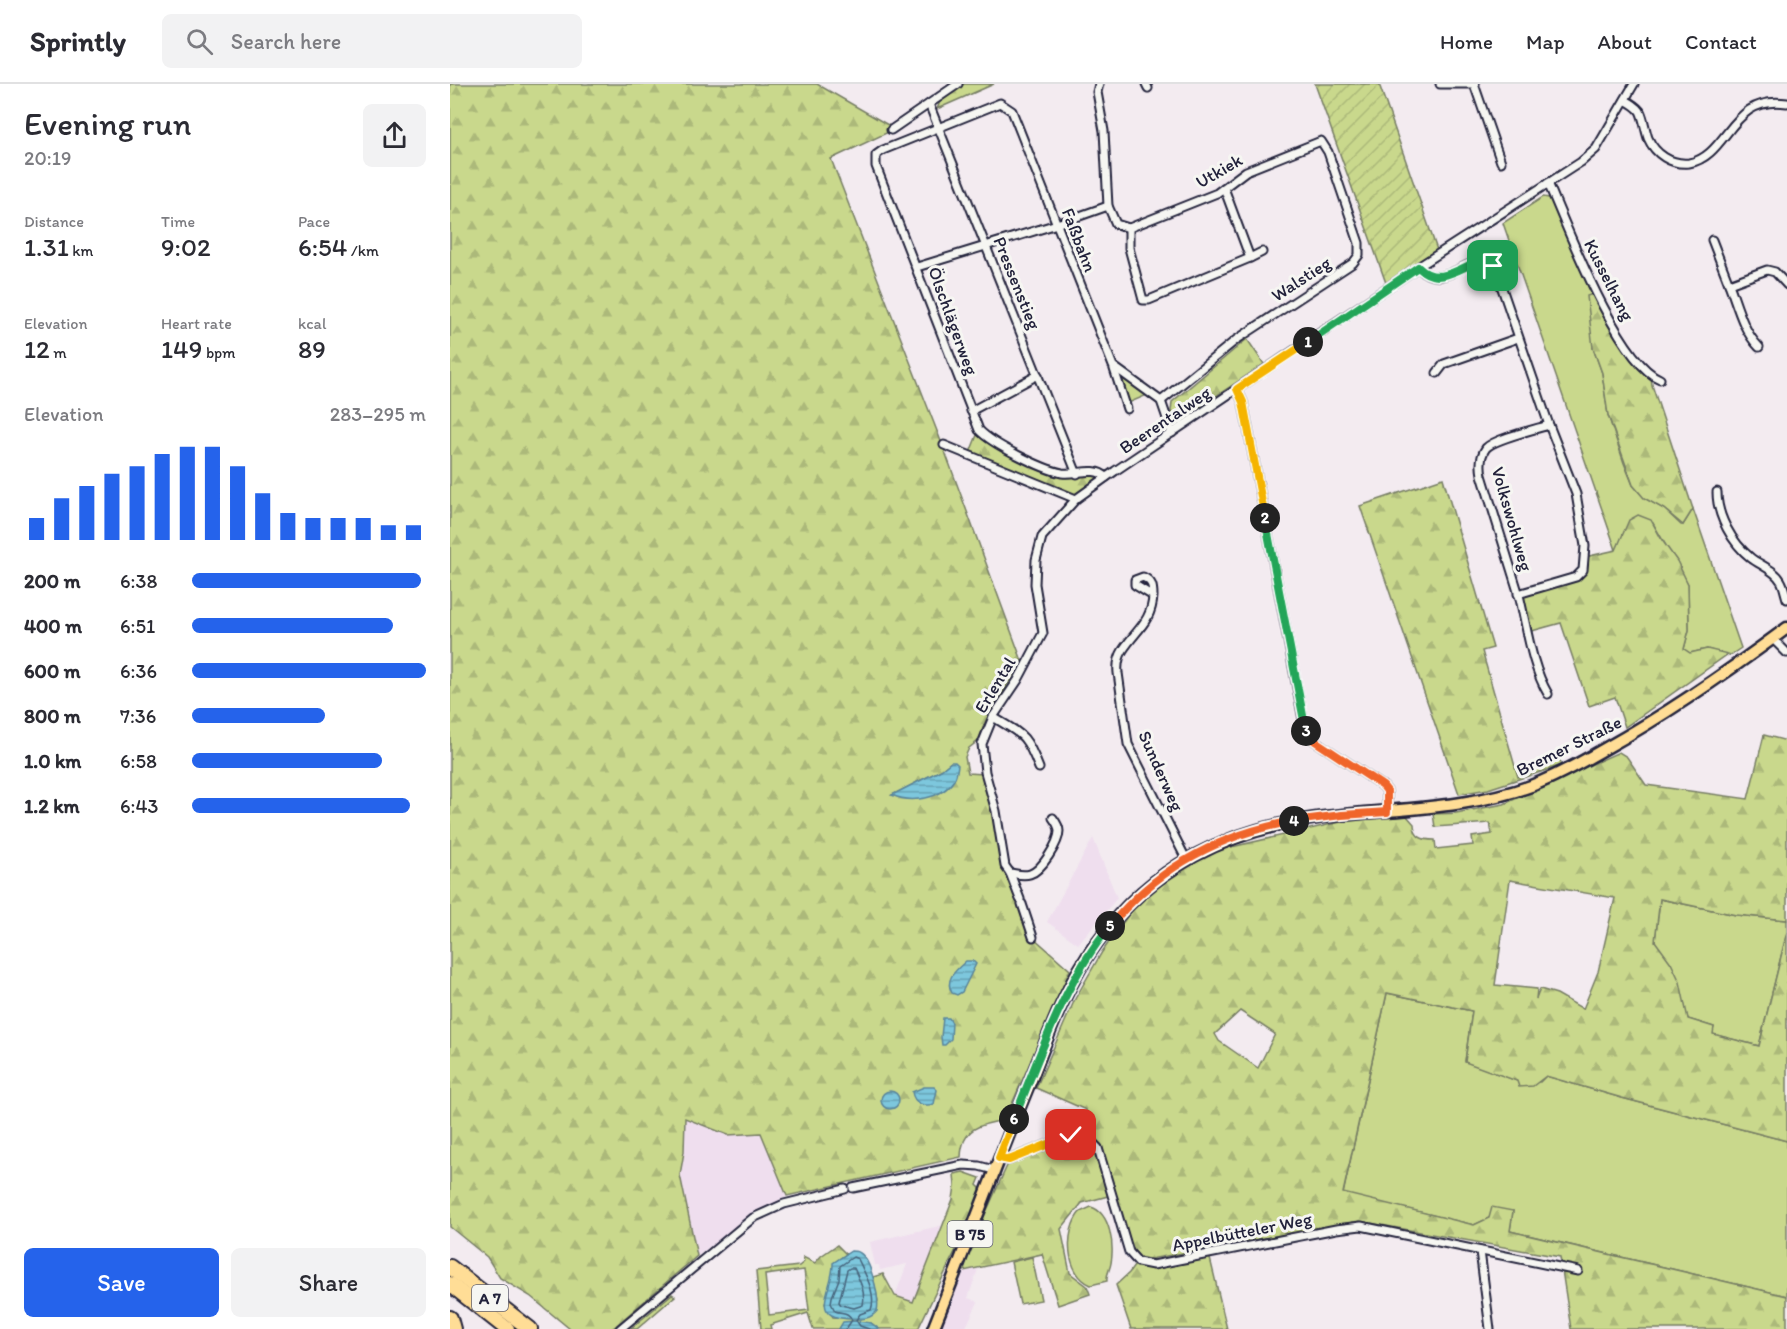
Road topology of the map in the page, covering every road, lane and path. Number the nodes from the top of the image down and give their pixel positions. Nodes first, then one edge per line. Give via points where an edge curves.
1 (958, 84) edge
2 (1099, 84) edge
3 (1440, 84) edge
4 (1474, 84) edge
5 (1634, 84) edge
6 (1625, 100) junction
7 (1787, 103) edge
8 (929, 104) junction
9 (939, 126) junction
10 (891, 130) dead end
11 (1321, 141) joint
12 (1501, 162) dead end
13 (1548, 183) junction
14 (1224, 188) junction
15 (1108, 206) junction
16 (1057, 224) junction
17 (1129, 228) junction
18 (1712, 240) dead end
19 (986, 246) junction
20 (1262, 252) dead end
21 (1250, 258) junction
22 (917, 267) junction
23 (1418, 267) junction
24 (1729, 284) junction
25 (1787, 285) edge
26 (1518, 338) junction
27 (1759, 347) dead end
28 (1113, 366) junction
29 (1437, 373) dead end
30 (1038, 375) junction
31 (1660, 379) dead end
32 (1237, 389) junction
33 (1161, 400) junction
34 (1127, 409) dead end
35 (971, 411) junction
36 (1549, 425) junction
37 (1172, 433) junction
38 (944, 445) dead end
39 (1077, 474) junction
40 (1106, 477) junction
41 (1717, 492) dead end
42 (1076, 499) junction
43 (1518, 594) junction
44 (1153, 596) dead end
45 (1787, 599) edge
46 (1787, 628) edge
47 (1773, 639) junction
48 (1787, 653) edge
49 (1548, 694) dead end
50 (993, 717) junction
51 (1039, 768) dead end
52 (1387, 812) junction
53 (1053, 818) dead end
54 (1186, 859) junction
55 (1010, 873) junction
56 (1033, 937) dead end
57 (999, 1158) junction
58 (994, 1170) junction
59 (1480, 1251) junction
60 (450, 1267) edge
61 (1578, 1271) dead end
62 (952, 1280) junction
63 (450, 1284) edge
64 (450, 1318) edge
65 (453, 1329) edge
66 (507, 1329) edge
67 (530, 1329) edge
68 (620, 1329) edge
69 (926, 1329) edge
70 (933, 1329) edge
71 (1490, 1329) edge

1 - 8 street
2 - 15 street
3 - 4 street
4 - 12 street
5 - 6 street, Beerentalweg
6 - 7 street via 1640,112 1654,148 1668,160 1683,163 1707,154 1733,123 1751,109 1771,102
6 - 13 street, Beerentalweg via 1596,149
8 - 9 street, Pressenstieg
8 - 10 street
9 - 16 street, Faßbahn via 1000,103 1012,111
9 - 19 street, Pressenstieg
9 - 22 street, Ölschlägerweg via 876,155 876,166
11 - 14 street, Utkiek via 1246,171
11 - 33 street, Walstieg via 1359,243 1356,260 1244,334
13 - 23 street, Beerentalweg
13 - 31 street, Kusselhang via 1605,311 1651,376
14 - 17 street, Utkiek
14 - 21 street
15 - 16 street
15 - 17 street via 1116,224
16 - 19 street
16 - 28 street, Faßbahn
17 - 21 street via 1129,248 1143,300
18 - 24 street
19 - 22 street
19 - 30 street, Pressenstieg
20 - 21 street
22 - 35 street, Ölschlägerweg
23 - 26 street, Volkswohlweg via 1437,277 1478,261 1491,264
23 - 32 street, Beerentalweg
24 - 25 street via 1767,270 1775,272
24 - 27 street via 1743,321
26 - 29 street via 1444,364
26 - 36 street, Volkswohlweg
28 - 33 street
28 - 34 street, Faßbahn
30 - 35 street
30 - 39 street, Pressenstieg
32 - 37 street, Beerentalweg
32 - 52 street via 1243,402 1306,735 1383,786 1387,791
33 - 37 street
35 - 39 street, Ölschlägerweg via 979,430 989,439 1045,467
36 - 43 street, Volkswohlweg via 1494,443 1480,460
36 - 43 street, Volkswohlweg via 1579,503 1585,546 1583,570 1576,577
37 - 40 street, Beerentalweg
38 - 42 street
39 - 40 street, Ölschlägerweg via 1096,471
40 - 42 street, Beerentalweg
41 - 45 street via 1734,542 1775,574
42 - 50 street, Erlental via 1042,537 1035,584 1043,633
43 - 49 street, Volkswohlweg
44 - 54 street, Sunderweg via 1152,611 1123,651 1117,663 1118,673 1128,744
46 - 47 main road, Bremer Straße / B 75
47 - 48 street
47 - 52 main road, Bremer Straße / B 75 via 1653,722 1534,785 1470,802
50 - 51 street via 1022,735
50 - 55 street, Erlental via 982,753 1005,866
52 - 54 main road, Bremer Straße / B 75 via 1316,818 1265,828 1218,843
53 - 55 street via 1059,832 1041,869 1031,874
54 - 57 main road, Bremer Straße / B 75 via 1153,881 1118,915 1075,977
55 - 56 street, Erlental
57 - 58 main road, Bremer Straße / B 75
57 - 59 street, Appelbütteler Weg via 1009,1160 1071,1135 1089,1139 1101,1155 1129,1252 1137,1262 1153,1265 1361,1226
58 - 62 main road, Bremer Straße / B 75
58 - 68 street via 963,1165 784,1204 753,1218
59 - 61 street, Appelbütteler Weg
59 - 71 street
60 - 67 highway, A 7
62 - 69 main road, Bremer Straße / B 75
62 - 70 main road, Bremer Straße / B 75
63 - 66 highway, A 7
64 - 65 highway

